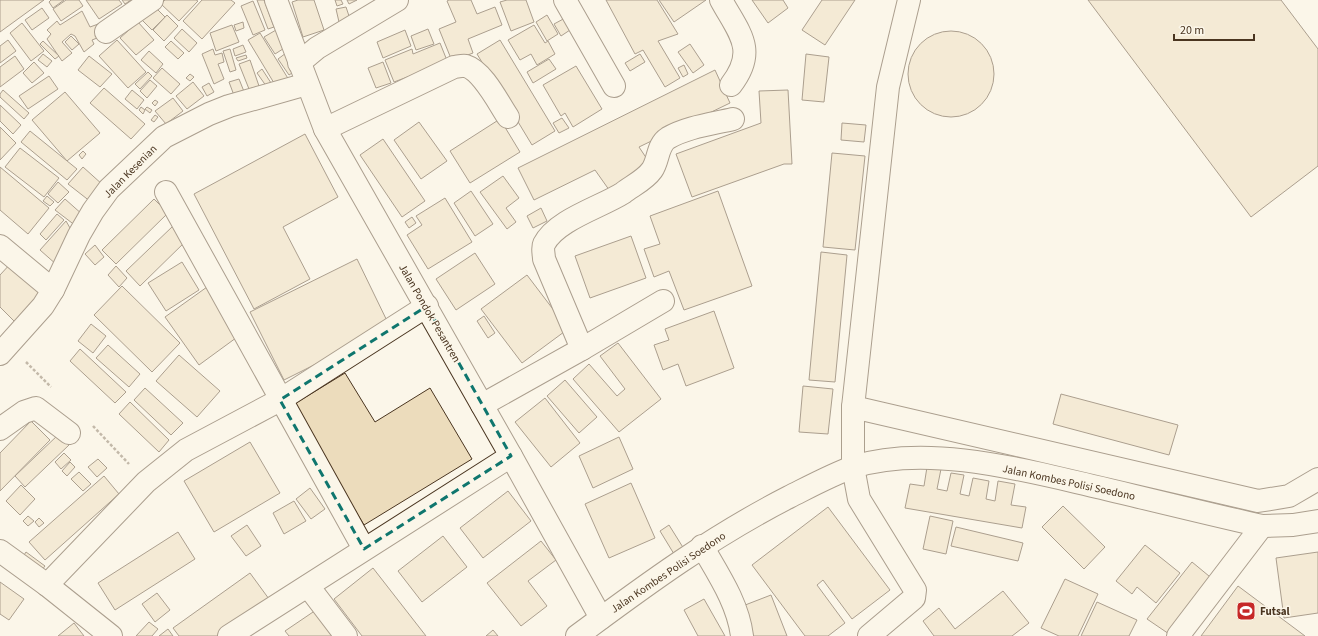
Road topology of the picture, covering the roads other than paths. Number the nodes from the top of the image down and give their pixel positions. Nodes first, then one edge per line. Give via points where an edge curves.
1 (152, 0) edge
2 (276, 0) edge
3 (398, 0) edge
4 (565, 0) edge
5 (721, 0) edge
6 (909, 0) edge
7 (106, 32) dead end
8 (299, 63) junction
9 (307, 84) junction
10 (731, 85) dead end
11 (614, 86) dead end
12 (508, 117) dead end
13 (732, 119) dead end
14 (325, 129) junction
15 (166, 192) dead end
16 (0, 246) edge
17 (53, 290) junction
18 (663, 301) dead end
19 (427, 306) junction
20 (582, 349) junction
21 (0, 354) edge
22 (280, 400) junction
23 (482, 405) junction
24 (853, 407) junction
25 (0, 429) edge
26 (69, 433) dead end
27 (512, 456) junction
28 (853, 467) junction
29 (1318, 479) edge
30 (1318, 520) edge
31 (1262, 526) junction
32 (702, 546) junction
33 (364, 549) junction
34 (0, 552) edge
35 (47, 585) junction
36 (308, 586) junction
37 (601, 618) junction
38 (111, 636) edge
39 (229, 636) edge
40 (346, 636) edge
41 (577, 636) edge
42 (742, 636) edge
43 (870, 636) edge
44 (1178, 636) edge

1 - 7 street
2 - 8 street, Jalan Pondok Pesantren
3 - 8 street via 317,48
4 - 11 street
5 - 10 street via 744,41 746,55 741,73
6 - 24 street via 888,87
8 - 9 street, Jalan Pondok Pesantren
9 - 14 street, Jalan Pondok Pesantren
9 - 17 street, Jalan Kesenian via 229,106 164,137 109,189 93,210
12 - 14 street via 489,87 476,72 466,66 454,67
13 - 20 street via 681,132 666,139 660,146 651,171 642,179 621,194 561,226 550,236 544,246 544,259
14 - 19 street, Jalan Pondok Pesantren
15 - 22 street
16 - 17 street
17 - 21 street, Jalan Kesenian via 43,306
18 - 20 street
19 - 22 street
19 - 23 street, Jalan Pondok Pesantren
20 - 23 street
22 - 33 street
22 - 35 street via 186,450 146,482
23 - 27 street, Jalan Pondok Pesantren
24 - 28 street
24 - 29 street via 1258,501 1289,496
25 - 26 street via 24,412 36,408
27 - 33 street
27 - 37 street, Jalan Pondok Pesantren
28 - 31 street, Jalan Kombes Polisi Soedono via 928,457 965,461 1024,470
28 - 32 street, Jalan Kombes Polisi Soedono via 752,516
28 - 43 street via 859,499 915,590 914,598
30 - 31 street, Jalan Kombes Polisi Soedono via 1293,525
31 - 44 street
32 - 37 street, Jalan Kombes Polisi Soedono
32 - 42 street via 730,596
33 - 36 street
34 - 35 street
35 - 38 street
36 - 39 street
36 - 40 street
37 - 41 street, Jalan Kombes Polisi Soedono

